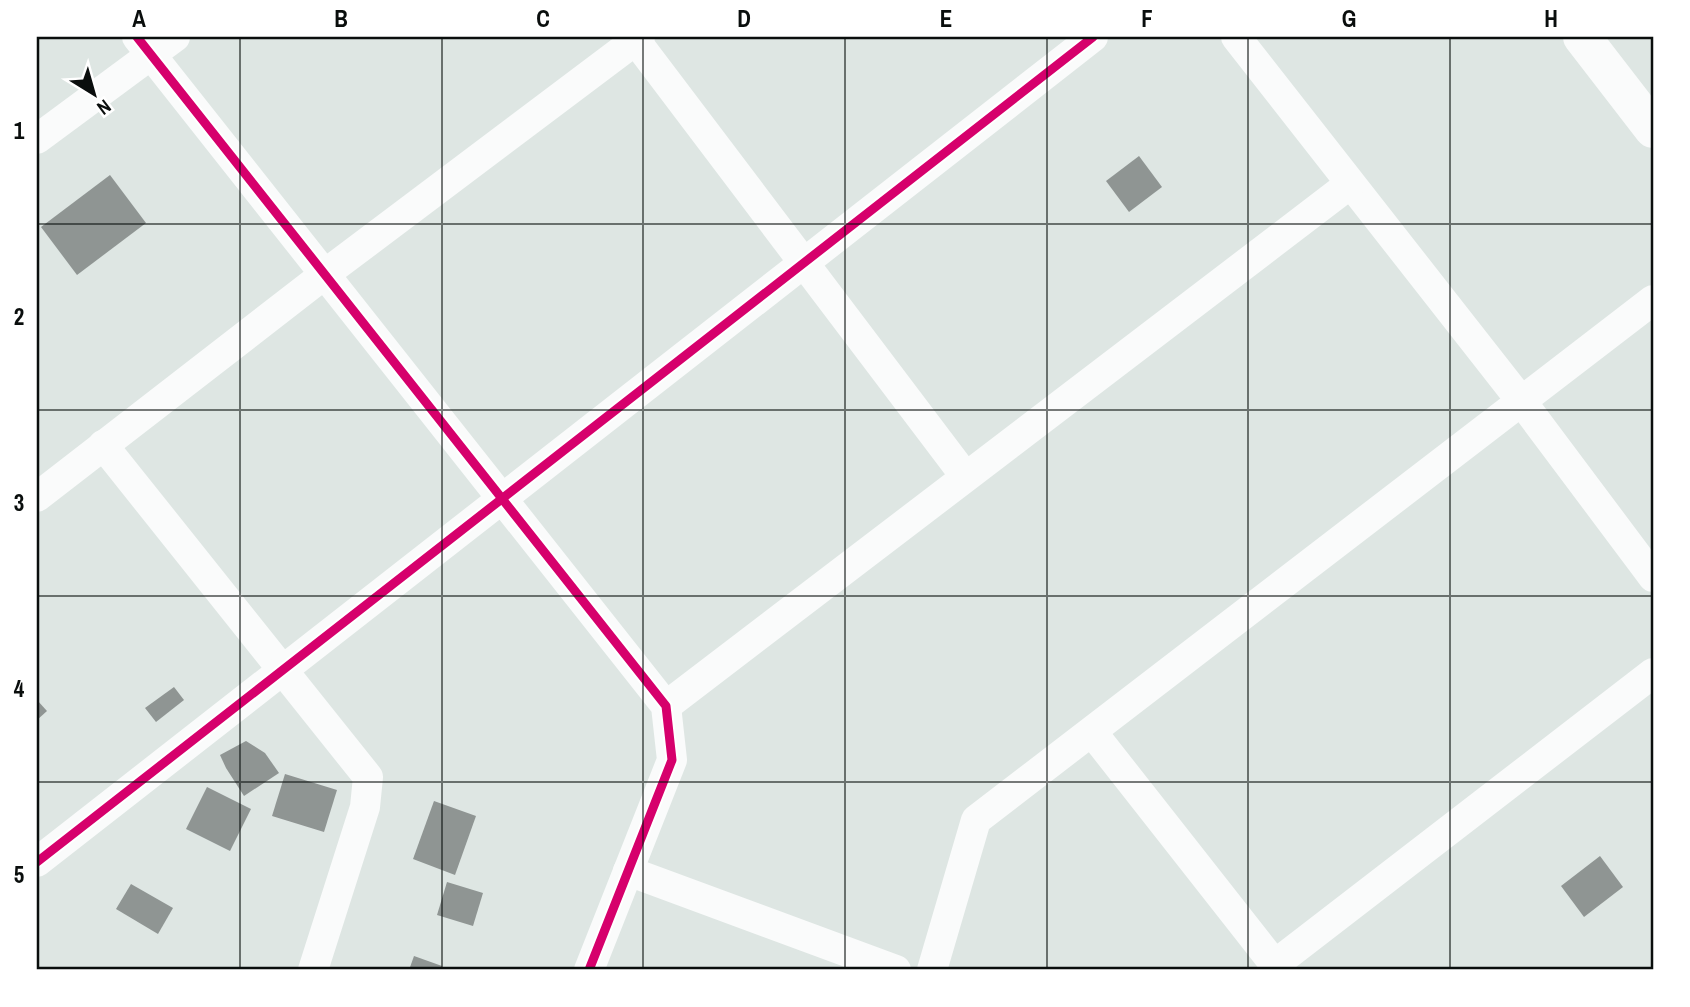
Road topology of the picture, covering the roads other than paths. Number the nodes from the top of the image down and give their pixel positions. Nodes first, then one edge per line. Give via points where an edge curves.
1 (175, 37) edge
2 (1093, 37) edge
3 (1236, 37) edge
4 (1582, 37) edge
5 (636, 38) edge
6 (144, 46) edge
7 (1653, 129) edge
8 (37, 139) edge
9 (1350, 184) junction
10 (804, 263) junction
11 (325, 274) junction
12 (1653, 300) edge
13 (1522, 402) junction
14 (103, 445) junction
15 (965, 476) junction
16 (37, 497) edge
17 (503, 499) junction
18 (1653, 577) edge
19 (283, 671) junction
20 (1653, 673) edge
21 (667, 706) junction
22 (1092, 732) junction
23 (37, 862) edge
24 (628, 871) junction
25 (1276, 967) edge
26 (313, 970) edge
27 (589, 970) edge
28 (896, 970) edge
29 (932, 970) edge

1 - 6 street
2 - 10 street
3 - 9 street
4 - 7 main road
5 - 10 street
5 - 11 street
6 - 8 street
6 - 11 street
9 - 13 street
9 - 15 street
10 - 15 street
10 - 17 street
11 - 14 street
11 - 17 street
12 - 13 street
13 - 18 street
13 - 22 street
14 - 16 street
14 - 19 street
15 - 21 street
17 - 19 street
17 - 21 street
19 - 23 street
19 - 26 street via 368,777 365,807
20 - 25 street
21 - 24 street via 672,760
22 - 25 street
22 - 29 street via 976,820
24 - 27 street
24 - 28 street

